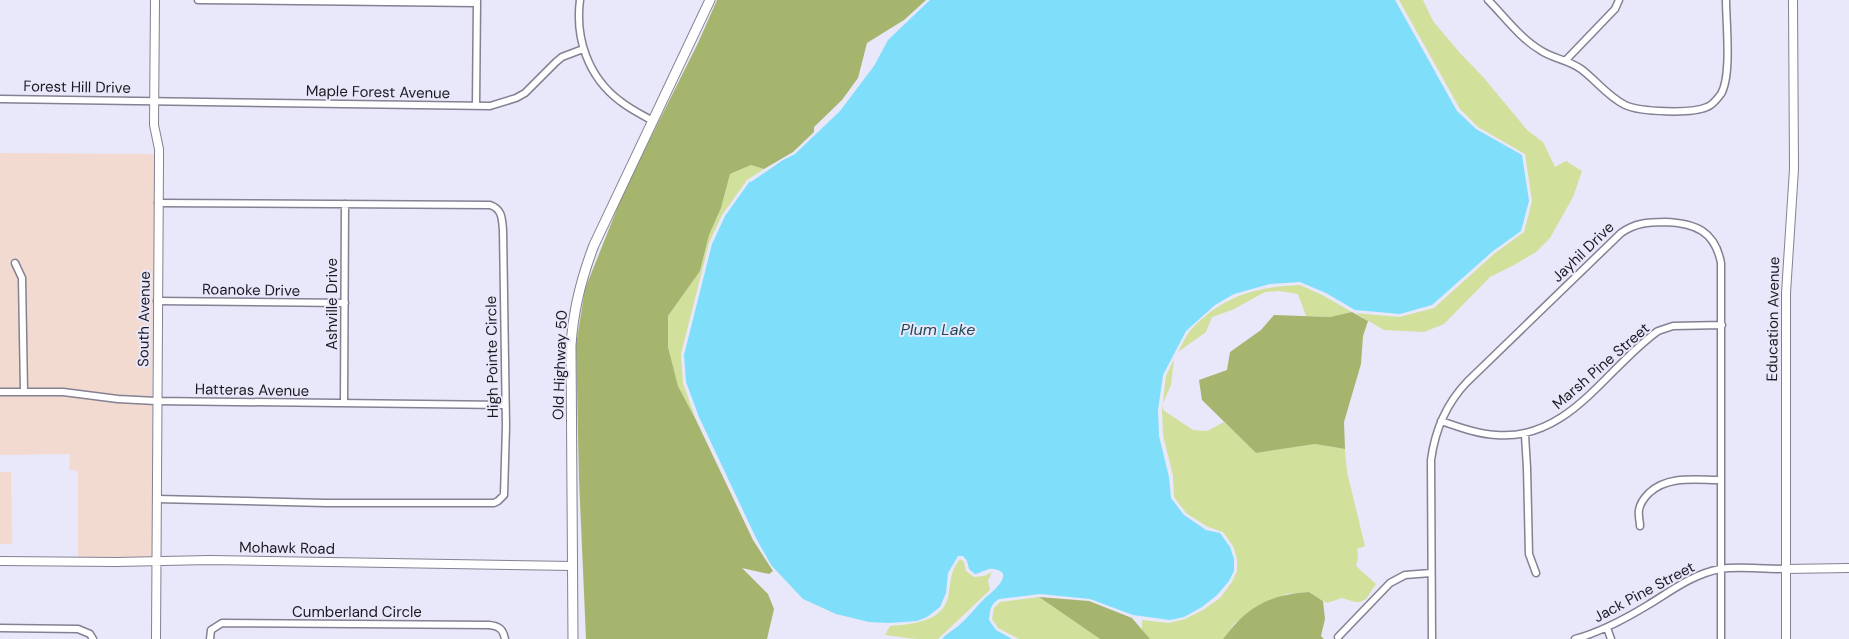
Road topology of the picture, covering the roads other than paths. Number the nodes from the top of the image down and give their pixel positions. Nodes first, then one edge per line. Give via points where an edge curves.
1 (155, 0) edge
2 (198, 0) edge
3 (580, 0) edge
4 (710, 0) edge
5 (1488, 0) edge
6 (1619, 0) edge
7 (1726, 0) edge
8 (1794, 0) edge
9 (477, 2) edge
10 (583, 49) junction
11 (1566, 60) junction
12 (0, 99) edge
13 (154, 100) junction
14 (476, 106) junction
15 (653, 121) junction
16 (158, 202) junction
17 (345, 204) junction
18 (14, 263) dead end
19 (157, 301) junction
20 (345, 304) junction
21 (1722, 325) junction
22 (0, 392) edge
23 (24, 392) junction
24 (156, 401) junction
25 (344, 403) junction
26 (505, 405) junction
27 (1441, 421) junction
28 (1525, 435) junction
29 (1721, 480) junction
30 (157, 499) junction
31 (1640, 526) dead end
32 (0, 561) edge
33 (157, 562) junction
34 (573, 566) junction
35 (1721, 568) junction
36 (1849, 568) edge
37 (1786, 569) junction
38 (1431, 573) junction
39 (1536, 574) dead end
40 (0, 628) edge
41 (1607, 628) junction
42 (1338, 637) dead end
43 (93, 639) edge
44 (156, 639) edge
45 (210, 639) edge
46 (506, 639) edge
47 (573, 639) edge
48 (1432, 639) edge
49 (1575, 639) edge
50 (1612, 639) edge
51 (1721, 639) edge
52 (1786, 639) edge

1 - 13 street, South Avenue
2 - 9 street
3 - 10 street via 579,26
4 - 15 main road, Old Highway 50
5 - 11 street via 1539,50
6 - 11 street via 1615,9
7 - 11 street via 1725,81 1721,94 1710,106 1696,110 1659,111 1629,107 1614,99
8 - 37 street, Education Avenue via 1794,169 1786,293
9 - 14 street
10 - 14 street, Maple Forest Avenue via 562,57 525,93 499,104
10 - 15 street via 596,75 612,95
12 - 13 street, Forest Hill Drive
13 - 14 street, Maple Forest Avenue
13 - 16 street, South Avenue via 154,125 159,149
15 - 34 main road, Old Highway 50 via 594,246 575,302 571,346
16 - 17 street, High Pointe Circle
16 - 19 street, South Avenue
17 - 20 street, Ashville Drive
17 - 26 street, High Pointe Circle via 490,205 498,210 503,230
18 - 23 street via 21,274 23,288
19 - 20 street, Roanoke Drive
19 - 24 street, South Avenue
20 - 25 street, Ashville Drive
21 - 27 street, Jayhil Drive via 1721,263 1712,240 1689,224 1637,224 1621,233 1467,382
21 - 28 street, Marsh Pine Street via 1673,326 1658,331 1574,409
21 - 29 street, Jayhil Drive
22 - 23 street, Hatteras Avenue
23 - 24 street, Hatteras Avenue via 63,392
24 - 25 street, Hatteras Avenue
24 - 30 street, South Avenue
25 - 26 street, Hatteras Avenue
26 - 30 street, High Pointe Circle via 504,495 494,503
27 - 28 street, Marsh Pine Street via 1486,434
27 - 38 street, Jayhil Drive via 1431,460
28 - 39 street via 1529,554
29 - 31 street via 1678,480 1654,488 1639,510
29 - 35 street, Jayhil Drive
30 - 33 street, South Avenue
32 - 33 street, Mohawk Road
33 - 34 street, Mohawk Road via 210,560
33 - 44 street, South Avenue
34 - 47 main road, Old Highway 50
35 - 37 street, Jack Pine Street
35 - 41 street, Jack Pine Street via 1680,585
35 - 51 street, Jayhil Drive
36 - 37 street
37 - 52 street, Education Avenue
38 - 42 street via 1405,575 1390,583
38 - 48 street, Jayhil Drive
40 - 43 street via 78,629
41 - 49 street, Jack Pine Street
41 - 50 street
45 - 46 street, Cumberland Circle via 211,630 222,623 490,625 501,628

